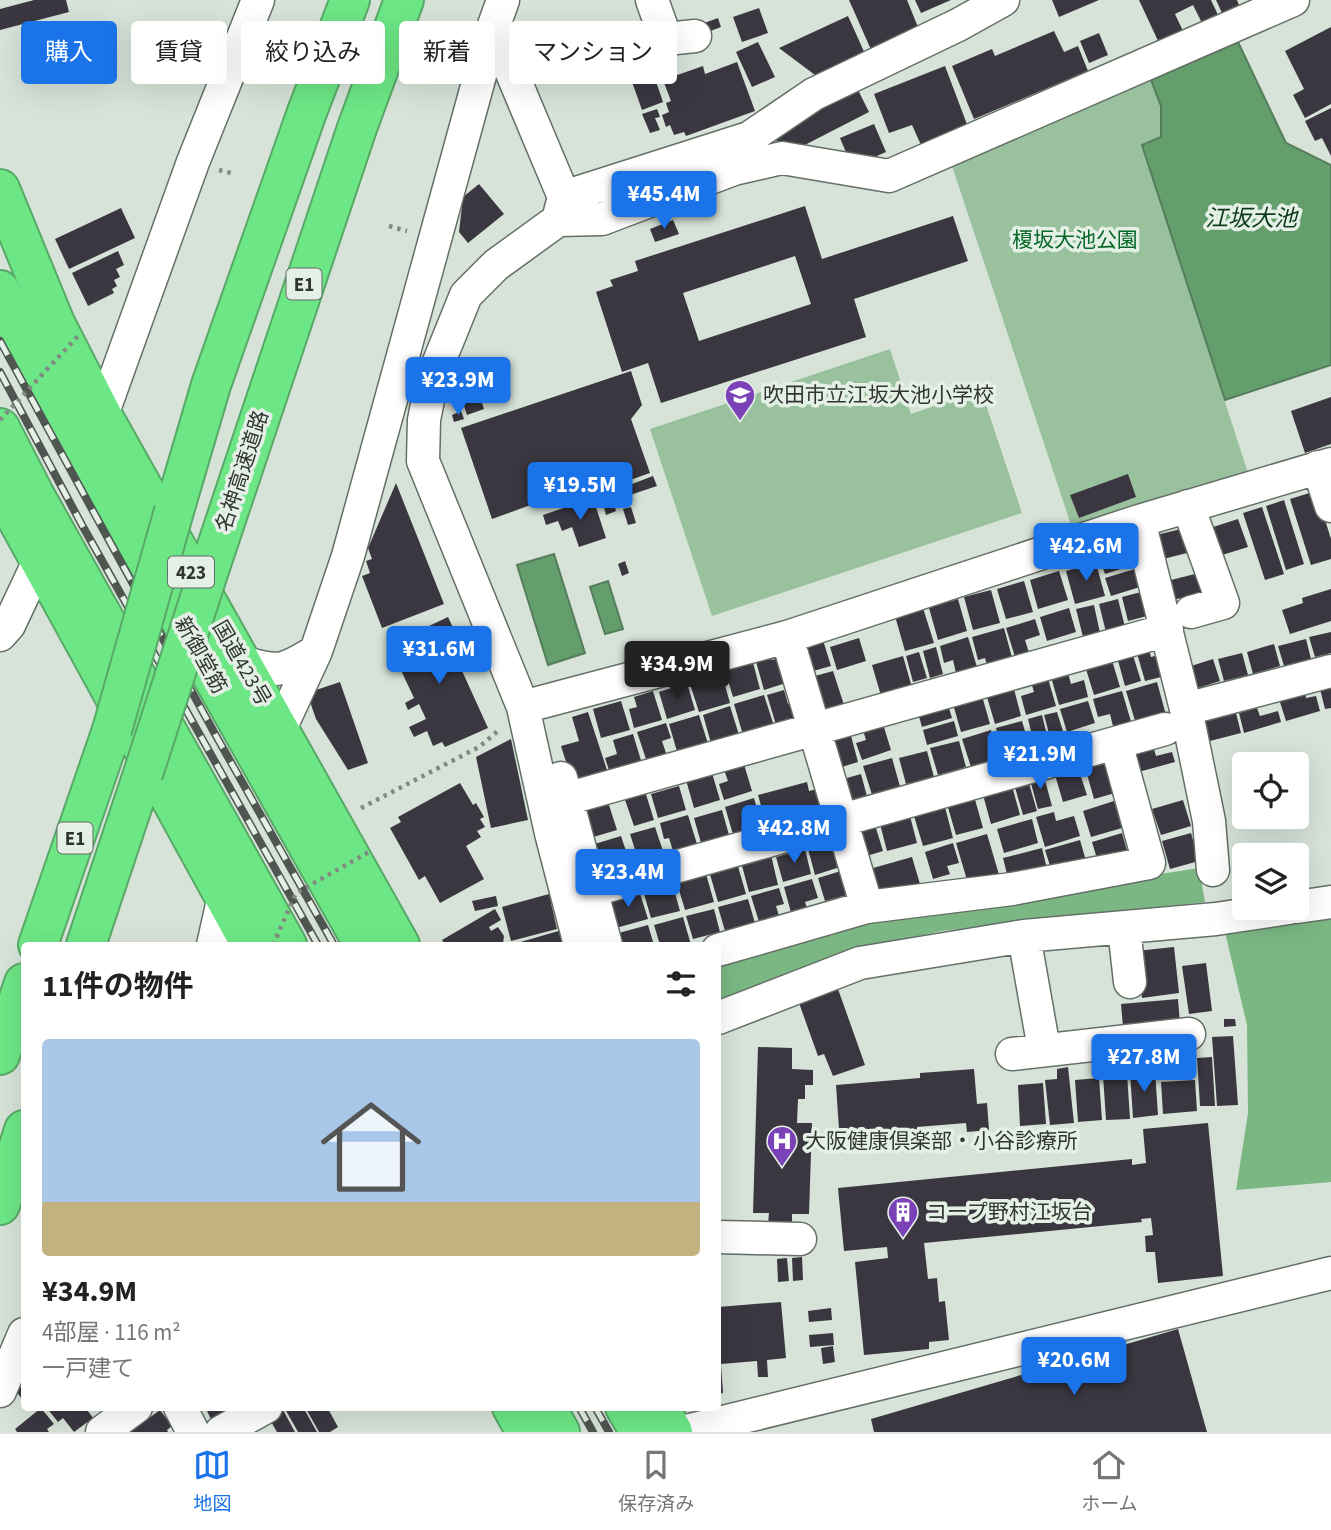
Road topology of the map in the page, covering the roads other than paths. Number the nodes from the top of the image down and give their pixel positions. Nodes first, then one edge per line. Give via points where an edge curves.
1 (258, 0) edge
2 (350, 0) edge
3 (404, 0) edge
4 (652, 0) edge
5 (1003, 0) edge
6 (1293, 0) edge
7 (498, 14) edge
8 (668, 21) edge
9 (0, 189) edge
10 (561, 209) junction
11 (0, 290) edge
12 (102, 415) junction
13 (0, 428) edge
14 (1325, 466) edge
15 (4, 503) edge
16 (1188, 506) junction
17 (1331, 506) edge
18 (1139, 521) junction
19 (39, 561) junction
20 (68, 613) junction
21 (1179, 621) junction
22 (4, 630) edge
23 (787, 637) junction
24 (316, 651) junction
25 (242, 662) junction
26 (1331, 671) edge
27 (532, 705) junction
28 (1175, 719) junction
29 (280, 729) junction
30 (814, 729) junction
31 (1116, 743) junction
32 (566, 799) junction
33 (841, 820) junction
34 (1213, 870) dead end
35 (590, 891) junction
36 (224, 896) junction
37 (1331, 902) edge
38 (1309, 905) edge
39 (867, 908) junction
40 (1232, 917) edge
41 (1124, 928) junction
42 (1024, 936) junction
43 (39, 942) edge
44 (87, 942) edge
45 (214, 942) edge
46 (249, 942) edge
47 (285, 942) edge
48 (362, 942) edge
49 (398, 942) edge
50 (579, 942) edge
51 (605, 942) edge
52 (721, 949) edge
53 (1130, 982) dead end
54 (21, 993) edge
55 (721, 1017) edge
56 (1189, 1034) dead end
57 (1044, 1049) junction
58 (1012, 1054) dead end
59 (0, 1055) edge
60 (21, 1139) edge
61 (0, 1205) edge
62 (721, 1237) edge
63 (800, 1239) dead end
64 (1331, 1273) edge
65 (21, 1341) edge
66 (0, 1391) edge
67 (131, 1411) edge
68 (182, 1411) edge
69 (259, 1411) edge
70 (514, 1411) edge
71 (549, 1411) edge
72 (627, 1411) edge
73 (661, 1411) edge
74 (102, 1432) edge
75 (193, 1432) edge
76 (221, 1432) edge
77 (526, 1432) edge
78 (561, 1432) edge
79 (640, 1432) edge
80 (673, 1432) edge
81 (682, 1432) edge

1 - 12 street
2 - 43 highway, E1, bridge via 211,385 111,730
3 - 44 highway, 名神高速道路 / E1, bridge via 357,128
4 - 8 street
5 - 10 street via 814,94 749,138
6 - 10 street via 889,176 782,158 734,169 602,219
7 - 10 street
7 - 24 street via 348,556
9 - 12 highway, 国道423号 / 423 via 55,323
10 - 27 street via 467,295 432,379 424,420 423,461
11 - 48 highway, 新御堂筋 / 423 via 24,343
12 - 25 highway, 国道423号 / 423
13 - 47 highway
14 - 16 street
14 - 17 street
15 - 19 highway
16 - 18 street
16 - 21 street via 1223,604
18 - 21 street
18 - 23 street
19 - 20 highway
19 - 22 street
20 - 22 street via 38,614
20 - 36 highway
21 - 28 street
21 - 30 street
23 - 27 street
23 - 30 street
24 - 25 street via 271,670
24 - 29 street
25 - 29 highway, 国道423号 / 423
26 - 28 street
27 - 32 street
27 - 50 street via 551,833
28 - 31 street
28 - 34 street via 1209,821
29 - 49 highway, 国道423号 / 423
30 - 32 street
30 - 33 street
31 - 33 street
31 - 39 street via 1149,863 1012,889
32 - 35 street
33 - 35 street
33 - 39 street
35 - 51 street
36 - 45 street
36 - 46 highway
37 - 38 street
39 - 52 street
40 - 41 street
41 - 42 street
41 - 53 street
42 - 55 street via 860,963
42 - 57 street
54 - 59 highway
56 - 57 street
57 - 58 street
60 - 61 highway
62 - 63 street
64 - 81 street
65 - 66 street
67 - 74 street
68 - 75 street
69 - 76 street
70 - 77 highway
71 - 78 highway
72 - 79 highway
73 - 80 highway

